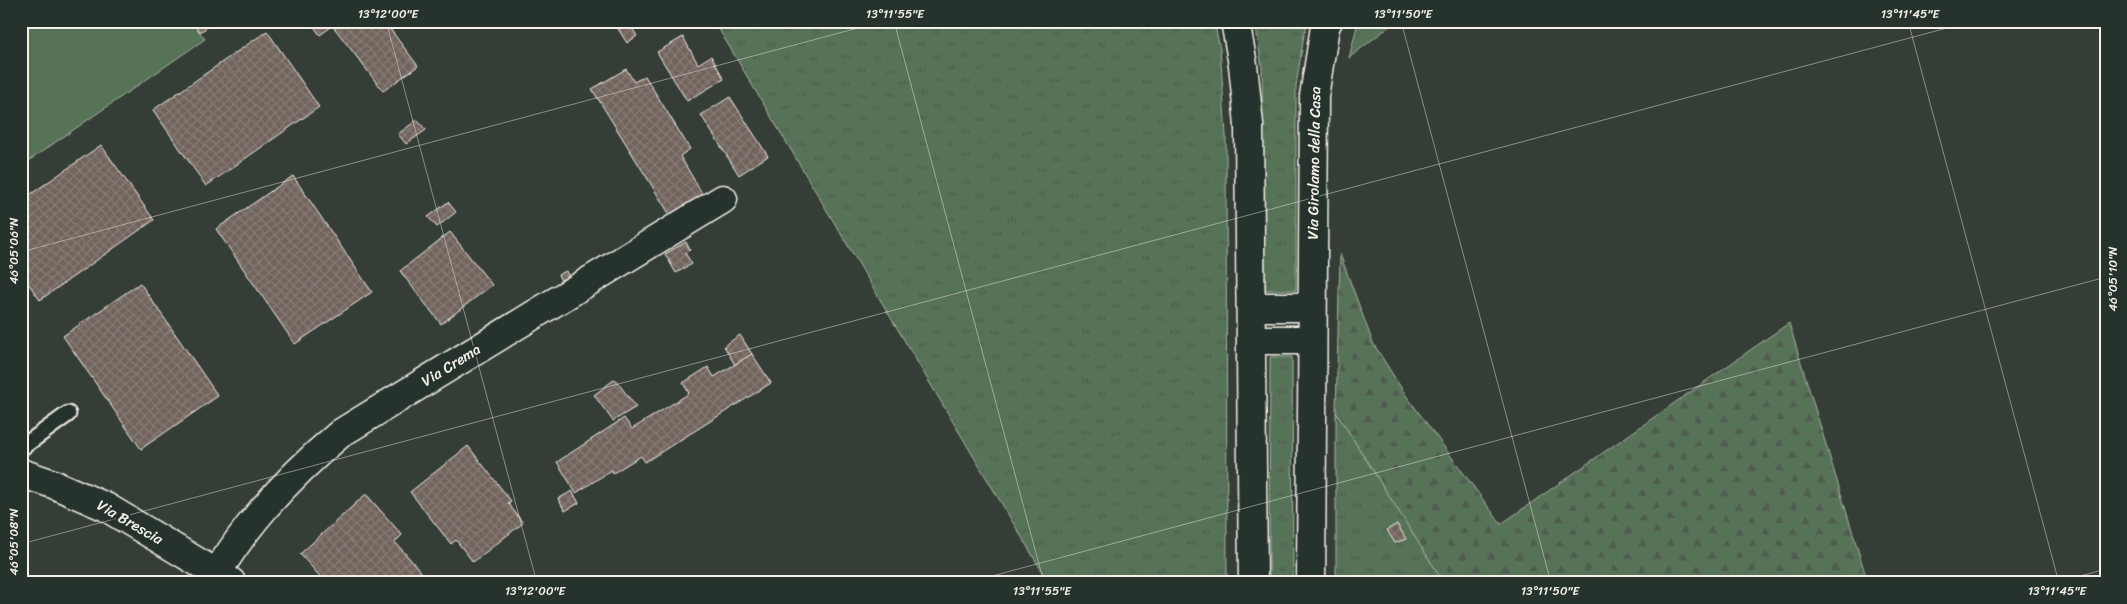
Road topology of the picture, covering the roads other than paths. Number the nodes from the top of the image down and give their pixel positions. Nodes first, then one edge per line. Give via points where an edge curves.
1 (1235, 21) edge
2 (1328, 21) edge
3 (723, 199) dead end
4 (1251, 307) junction
5 (1312, 307) junction
6 (1252, 340) junction
7 (1312, 340) junction
8 (68, 414) dead end
9 (21, 448) edge
10 (21, 473) edge
11 (224, 578) edge
12 (1252, 583) edge
13 (1311, 583) edge

1 - 4 main road via 1249,126
2 - 5 main road, Via Girolamo della Casa via 1314,96
3 - 11 main road, Via Crema via 341,433 309,460 235,543
4 - 5 main road
4 - 6 main road
5 - 7 main road, Via Girolamo della Casa
6 - 7 main road
6 - 12 main road
7 - 13 main road, Via Girolamo della Casa
8 - 9 lane
10 - 11 main road, Via Brescia via 98,503

